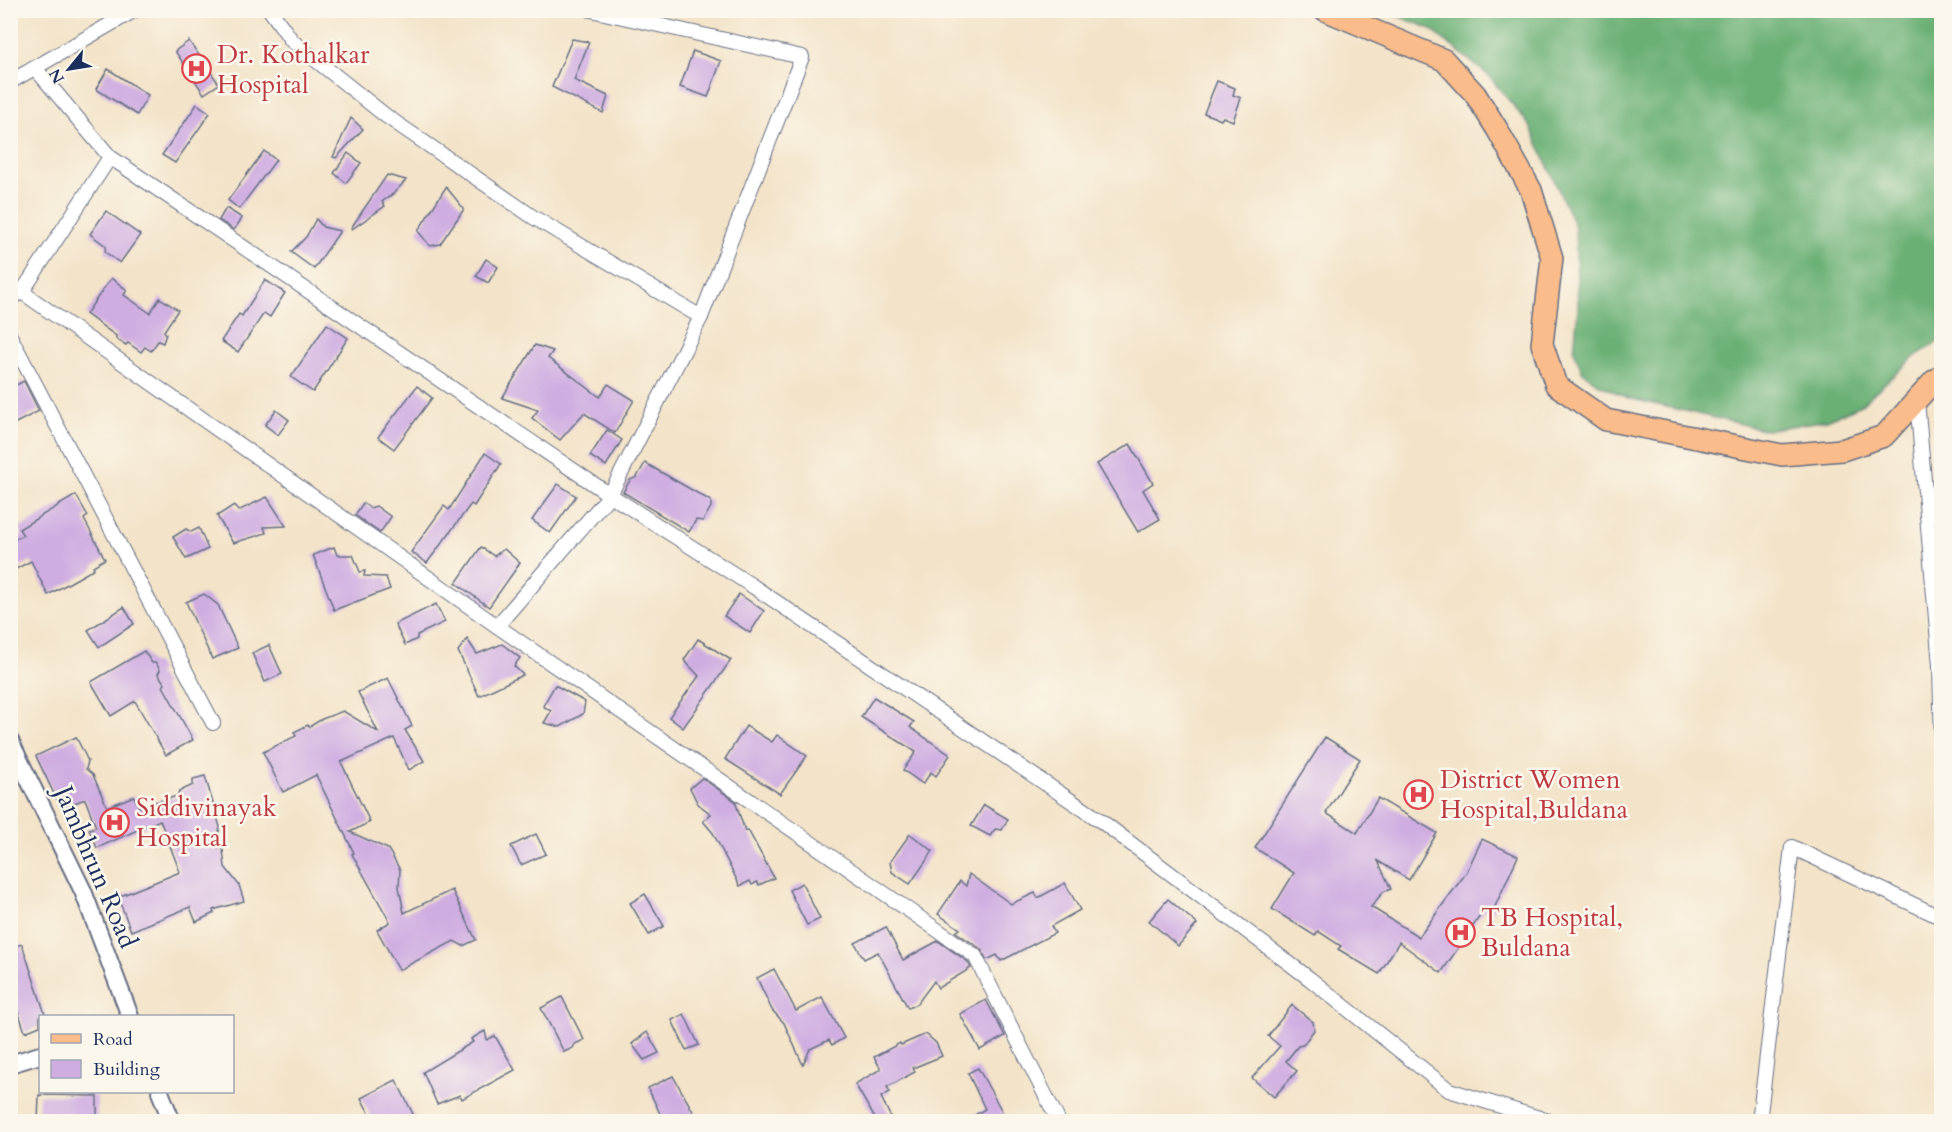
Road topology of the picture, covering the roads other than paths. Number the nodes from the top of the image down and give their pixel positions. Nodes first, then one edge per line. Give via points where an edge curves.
1 (135, 10) edge
2 (270, 10) edge
3 (591, 10) edge
4 (1325, 10) edge
5 (35, 68) junction
6 (10, 82) edge
7 (110, 157) junction
8 (16, 295) edge
9 (701, 317) junction
10 (10, 336) edge
11 (1941, 376) edge
12 (1917, 400) junction
13 (610, 495) junction
14 (497, 626) junction
15 (213, 723) dead end
16 (10, 741) edge
17 (1941, 744) edge
18 (1941, 918) edge
19 (129, 1015) edge
20 (39, 1055) edge
21 (10, 1064) edge
22 (159, 1093) edge
23 (171, 1122) edge
24 (1059, 1122) edge
25 (1552, 1122) edge
26 (1759, 1122) edge

1 - 5 street
2 - 9 street via 292,41 386,116 533,217
3 - 9 street via 802,57
4 - 12 main road via 1444,60 1475,94 1531,190 1552,258 1542,344 1556,385 1606,420 1782,455 1842,450 1884,436
5 - 6 street
5 - 7 street
7 - 8 street
7 - 13 street
8 - 14 street
9 - 13 street
10 - 15 street
11 - 12 main road
12 - 17 street via 1940,665
13 - 14 street
13 - 25 street via 754,587 1101,821 1449,1090
14 - 24 street via 975,956
16 - 19 street, Jambhrun Road via 83,891
18 - 26 street via 1792,847
20 - 21 street
22 - 23 street

